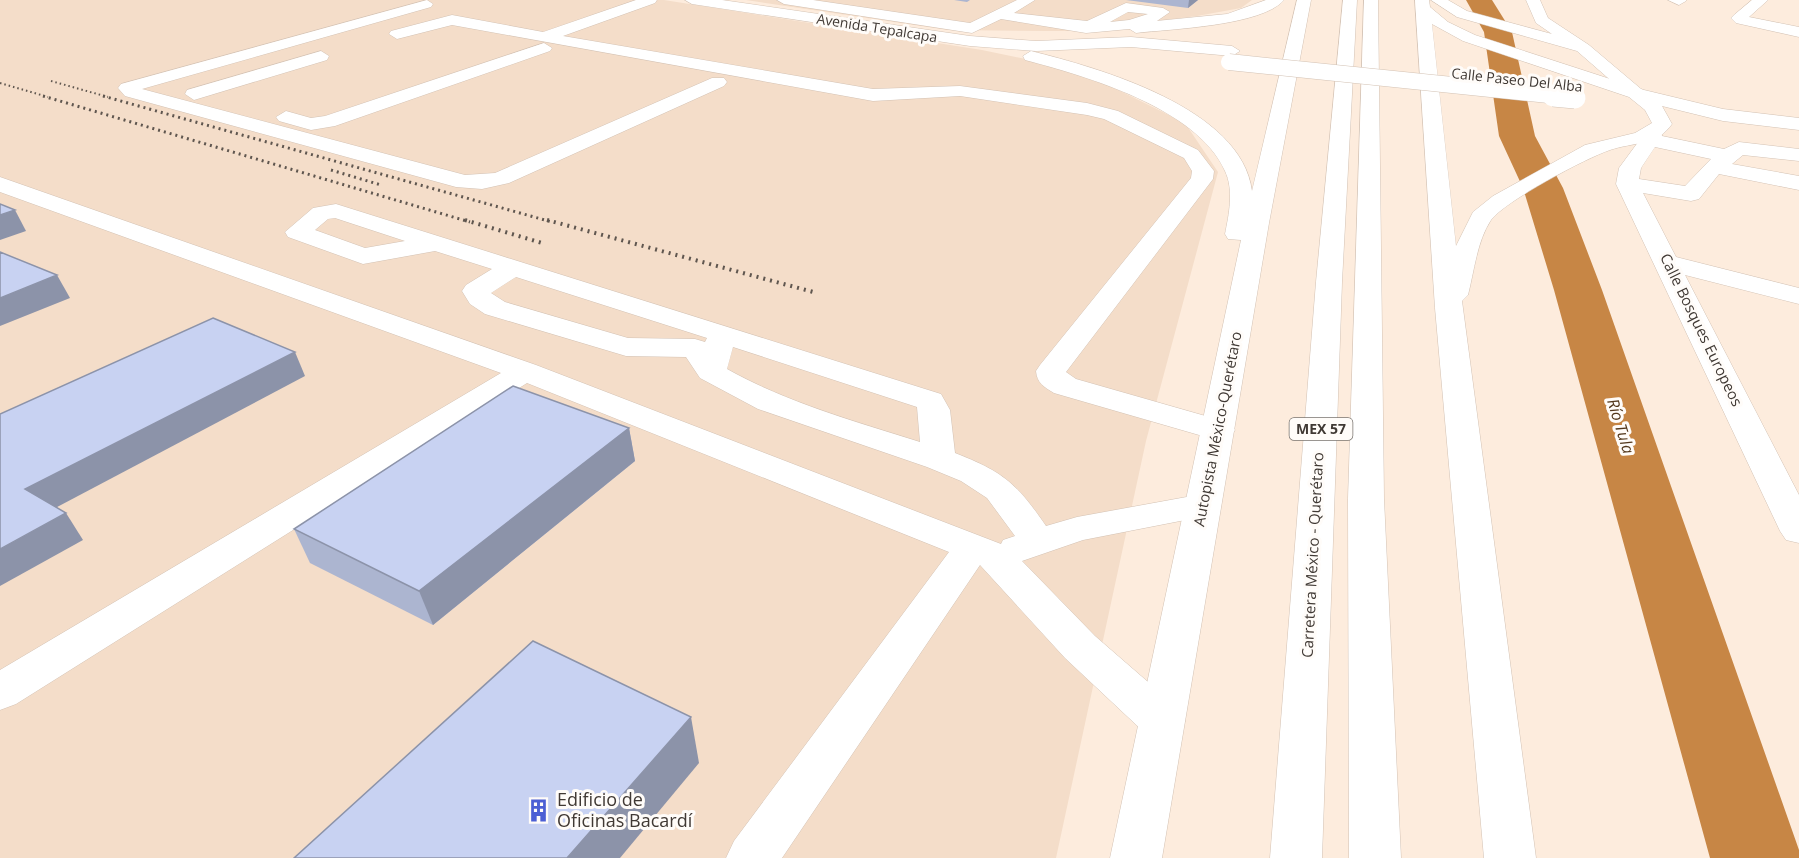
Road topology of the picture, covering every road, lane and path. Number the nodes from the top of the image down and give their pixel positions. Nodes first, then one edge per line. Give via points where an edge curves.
1 (405, 0) edge
2 (650, 0) edge
3 (692, 0) edge
4 (721, 0) edge
5 (784, 0) edge
6 (884, 0) edge
7 (1277, 0) edge
8 (1304, 0) edge
9 (1438, 0) edge
10 (1533, 0) edge
11 (426, 4) junction
12 (1423, 4) edge
13 (1755, 5) edge
14 (1011, 6) edge
15 (981, 7) dead end
16 (950, 8) dead end
17 (1369, 8) edge
18 (851, 15) junction
19 (1406, 16) dead end
20 (1225, 17) junction
21 (1799, 18) edge
22 (1103, 19) junction
23 (452, 20) junction
24 (434, 23) junction
25 (1132, 23) junction
26 (1086, 28) junction
27 (1799, 32) edge
28 (949, 34) junction
29 (922, 36) junction
30 (1425, 36) junction
31 (377, 40) dead end
32 (544, 42) junction
33 (1063, 45) junction
34 (1583, 48) junction
35 (343, 50) dead end
36 (1228, 54) junction
37 (1200, 59) junction
38 (1158, 63) dead end
39 (1141, 72) dead end
40 (718, 82) dead end
41 (185, 91) junction
42 (1151, 100) junction
43 (1695, 109) junction
44 (1735, 117) junction
45 (1799, 117) edge
46 (1651, 120) junction
47 (1799, 124) edge
48 (1799, 155) edge
49 (1720, 162) junction
50 (1799, 183) edge
51 (0, 184) edge
52 (1627, 184) junction
53 (435, 243) dead end
54 (1668, 263) junction
55 (511, 268) junction
56 (1245, 288) junction
57 (1799, 296) edge
58 (1449, 308) junction
59 (722, 335) junction
60 (525, 371) junction
61 (711, 372) junction
62 (1218, 430) junction
63 (939, 459) junction
64 (1203, 506) junction
65 (1799, 531) edge
66 (1038, 542) junction
67 (984, 552) junction
68 (0, 692) edge
69 (1162, 721) junction
70 (752, 858) edge
71 (1136, 858) edge
72 (1296, 858) edge
73 (1375, 858) edge
74 (1510, 858) edge

1 - 11 main road
2 - 32 main road
3 - 29 main road, Avenida Tepalcapa
4 - 18 main road, Avenida Tepalcapa
5 - 18 main road
6 - 16 main road via 878,4 937,12
7 - 20 main road
8 - 56 main road, Autopista México-Querétaro
9 - 34 main road via 1462,14
10 - 34 main road via 1541,20
11 - 23 main road via 437,7
11 - 40 main road via 127,88 452,178 482,182 501,178
12 - 30 main road
12 - 46 main road via 1443,25 1469,38 1555,67
13 - 21 main road
13 - 27 main road via 1739,18
14 - 15 main road
14 - 18 main road via 977,27 966,28
14 - 22 main road
14 - 26 main road
17 - 72 main road, Carretera México - Querétaro / MEX 57 via 1328,294
17 - 73 main road, Carretera México - Querétaro / MEX 57 via 1366,499
18 - 28 main road, Avenida Tepalcapa
19 - 30 main road
20 - 28 main road via 1086,33
20 - 36 main road via 1195,34 1204,44
22 - 25 main road
22 - 25 main road via 1126,7 1163,12
22 - 26 main road
23 - 24 main road
23 - 32 main road
24 - 31 main road
24 - 32 main road
24 - 41 main road via 395,25
25 - 26 main road
28 - 33 main road, Avenida Tepalcapa
29 - 33 main road, Avenida Tepalcapa via 1015,45
29 - 42 main road via 1065,65 1110,79
30 - 58 main road
32 - 41 main road via 320,124
32 - 62 main road via 873,95 960,91 1062,104 1111,115 1191,154 1203,171 1202,179 1051,371 1052,378 1065,386
33 - 36 main road, Avenida Tepalcapa via 1131,42
33 - 37 main road, Avenida Tepalcapa
34 - 46 main road via 1616,78
35 - 41 main road
36 - 37 main road, Avenida Tepalcapa
36 - 46 main road, Calle Paseo Del Alba, bridge via 1574,92
37 - 38 main road
39 - 42 main road via 1140,88
42 - 56 main road via 1209,135 1225,151 1237,172 1242,197 1237,254
43 - 44 main road, Calle Paseo Del Alba
43 - 45 main road
43 - 46 main road, Calle Paseo Del Alba
44 - 46 main road
44 - 47 main road, Calle Paseo Del Alba
46 - 49 main road
46 - 52 main road
46 - 58 main road via 1502,199 1482,216
48 - 49 main road via 1746,147
49 - 50 main road
49 - 52 main road via 1691,194
51 - 60 main road
52 - 54 main road, Calle Bosques Europeos
53 - 55 main road
54 - 57 main road
54 - 65 main road, Calle Bosques Europeos
55 - 59 main road
55 - 61 main road via 476,291 480,298 495,308 626,347 695,348
56 - 62 main road, Autopista México-Querétaro
58 - 74 main road
59 - 61 main road
59 - 63 main road via 930,401
60 - 67 main road
60 - 68 main road
61 - 63 main road via 744,392 808,418
62 - 64 main road, Autopista México-Querétaro
63 - 66 main road via 999,490
64 - 66 main road via 1077,530
64 - 69 main road, Autopista México-Querétaro
66 - 67 main road
67 - 69 main road
67 - 70 main road
69 - 71 main road, Autopista México-Querétaro

